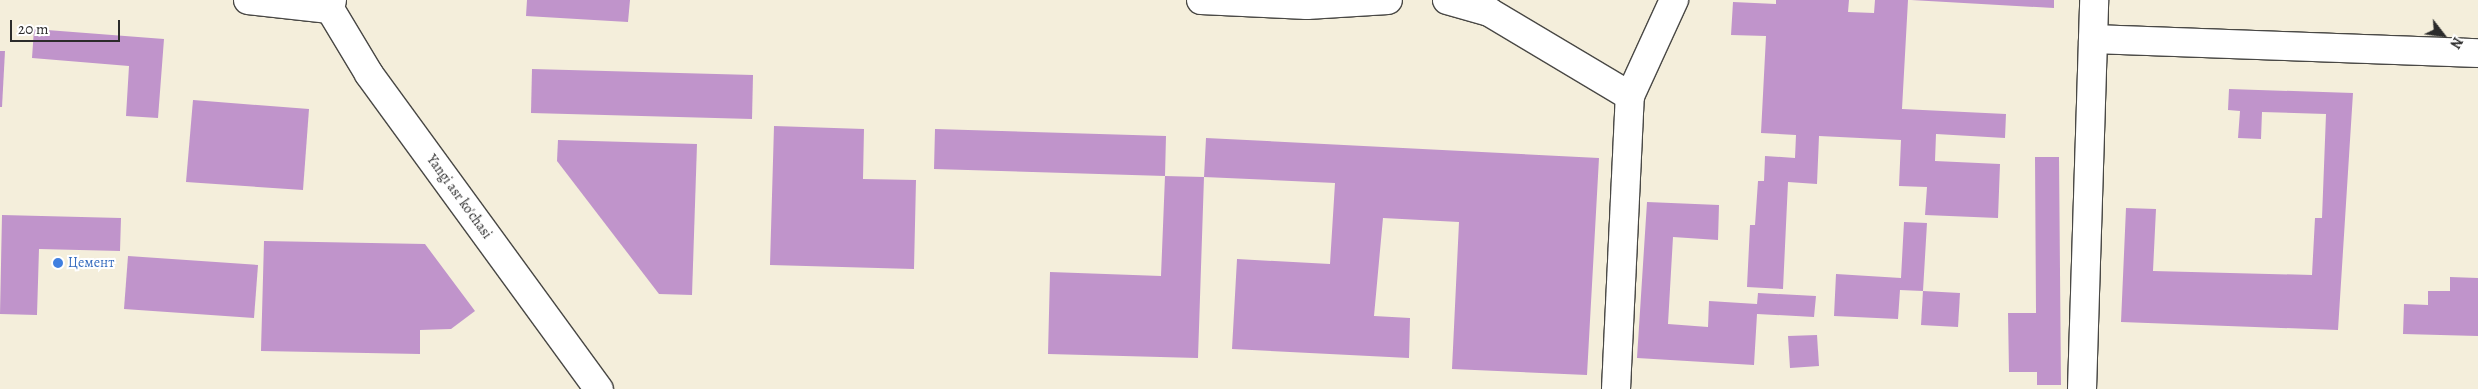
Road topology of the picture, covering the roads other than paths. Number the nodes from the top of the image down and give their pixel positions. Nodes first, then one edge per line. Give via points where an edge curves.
1 (248, 0) edge
2 (1201, 0) edge
3 (1388, 0) edge
4 (1447, 0) edge
5 (1674, 0) edge
6 (2094, 0) edge
7 (331, 4) edge
8 (2093, 39) junction
9 (2478, 53) edge
10 (1630, 96) junction
11 (599, 389) edge
12 (1616, 389) edge
13 (2082, 389) edge

1 - 7 street
2 - 3 street via 1307,5
4 - 10 street via 1505,20
5 - 10 street
6 - 8 street
7 - 11 street, Yangi asr ko'chasi via 369,74
8 - 9 street
8 - 13 street
10 - 12 street

